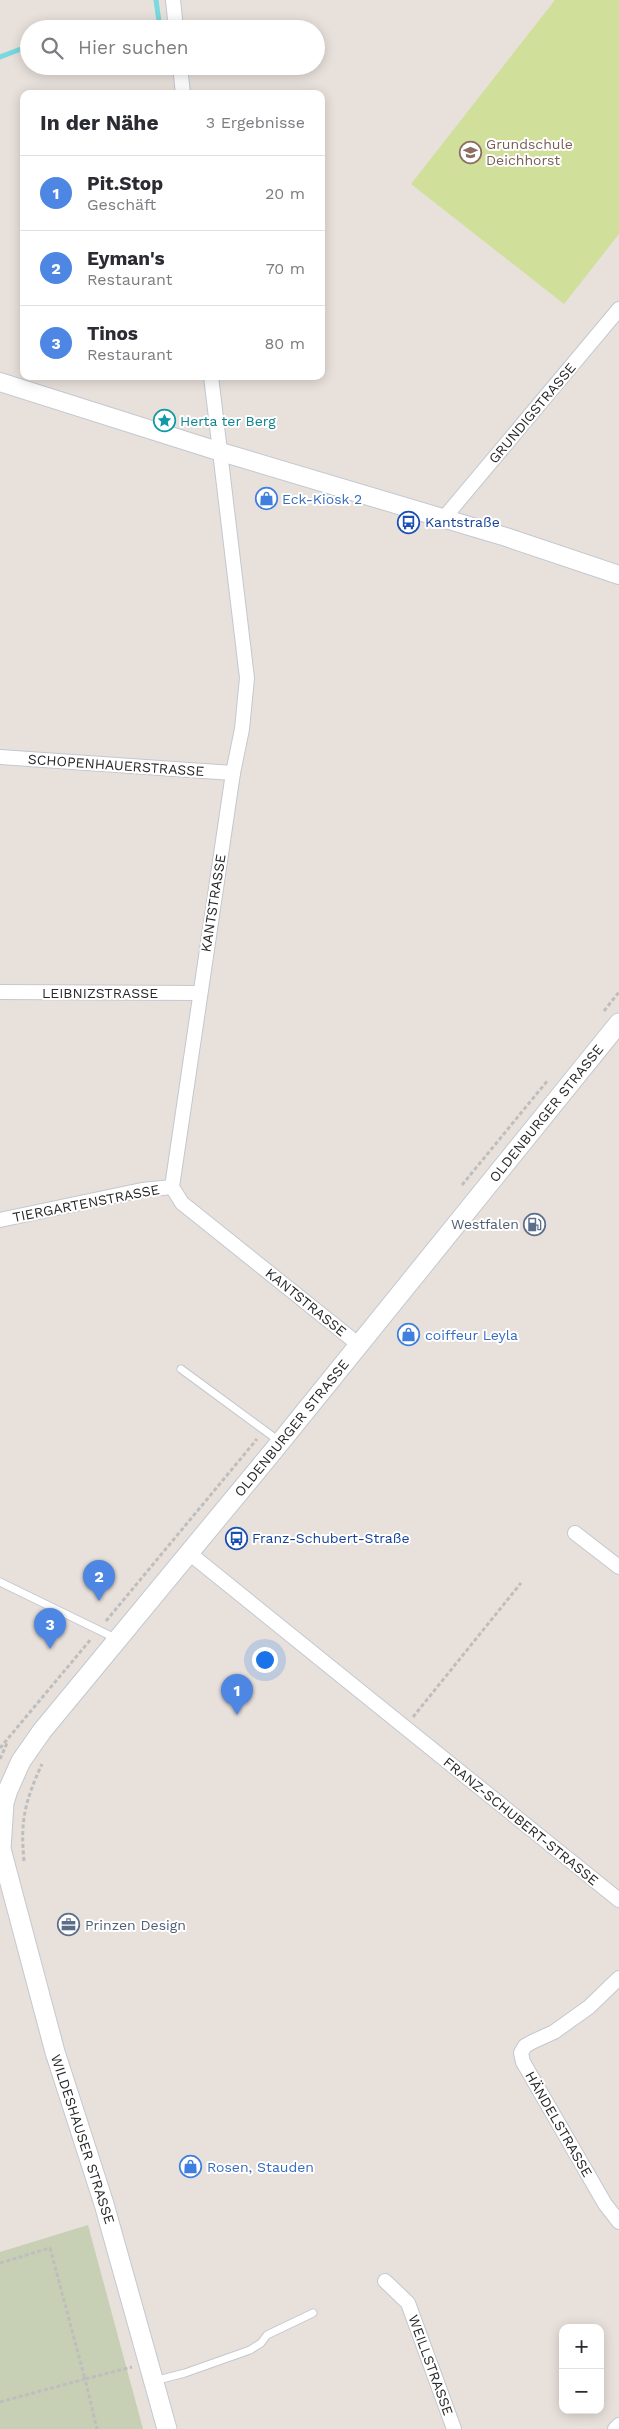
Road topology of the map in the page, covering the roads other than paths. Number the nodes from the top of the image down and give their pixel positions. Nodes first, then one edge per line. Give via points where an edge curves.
1 (173, 0) edge
2 (175, 20) edge
3 (181, 75) edge
4 (182, 90) edge
5 (619, 309) edge
6 (212, 380) edge
7 (0, 382) edge
8 (221, 452) junction
9 (444, 518) junction
10 (619, 575) edge
11 (0, 757) edge
12 (233, 772) junction
13 (0, 992) edge
14 (199, 993) junction
15 (619, 1023) edge
16 (172, 1187) junction
17 (0, 1220) edge
18 (358, 1344) junction
19 (181, 1368) dead end
20 (280, 1442) junction
21 (575, 1533) dead end
22 (189, 1553) junction
23 (619, 1567) edge
24 (0, 1582) edge
25 (117, 1639) junction
26 (2, 1804) edge
27 (0, 1849) edge
28 (619, 1900) edge
29 (619, 1978) edge
30 (619, 2222) edge
31 (386, 2281) dead end
32 (313, 2314) dead end
33 (154, 2381) junction
34 (619, 2425) edge
35 (167, 2429) edge
36 (454, 2429) edge
37 (616, 2429) edge

1 - 2 street
3 - 4 street
5 - 9 street, GRUNDIGSTRASSE
6 - 8 street, KANTSTRASSE
7 - 8 street
8 - 9 street
8 - 12 street, KANTSTRASSE via 247,678 242,729
9 - 10 street
11 - 12 street, SCHOPENHAUERSTRASSE
12 - 14 street, KANTSTRASSE
13 - 14 street, LEIBNIZSTRASSE
14 - 16 street, KANTSTRASSE
15 - 18 main road, OLDENBURGER STRASSE
16 - 17 street, TIERGARTENSTRASSE via 142,1190
16 - 18 street, KANTSTRASSE via 182,1203
18 - 20 main road, OLDENBURGER STRASSE
19 - 20 lane
20 - 22 main road, OLDENBURGER STRASSE
21 - 23 street
22 - 25 main road, OLDENBURGER STRASSE
22 - 28 street, FRANZ-SCHUBERT-STRASSE
24 - 25 lane
25 - 26 main road, OLDENBURGER STRASSE via 21,1761
26 - 27 main road, OLDENBURGER STRASSE
27 - 33 main road, WILDESHAUSER STRASSE via 55,2052 104,2204
29 - 30 street, HÄNDELSTRASSE via 589,2007 554,2032 526,2046 521,2053 523,2062 605,2204
31 - 36 street, WEILLSTRASSE via 408,2303
32 - 33 lane via 267,2335 250,2350
33 - 35 main road, WILDESHAUSER STRASSE
34 - 37 street

